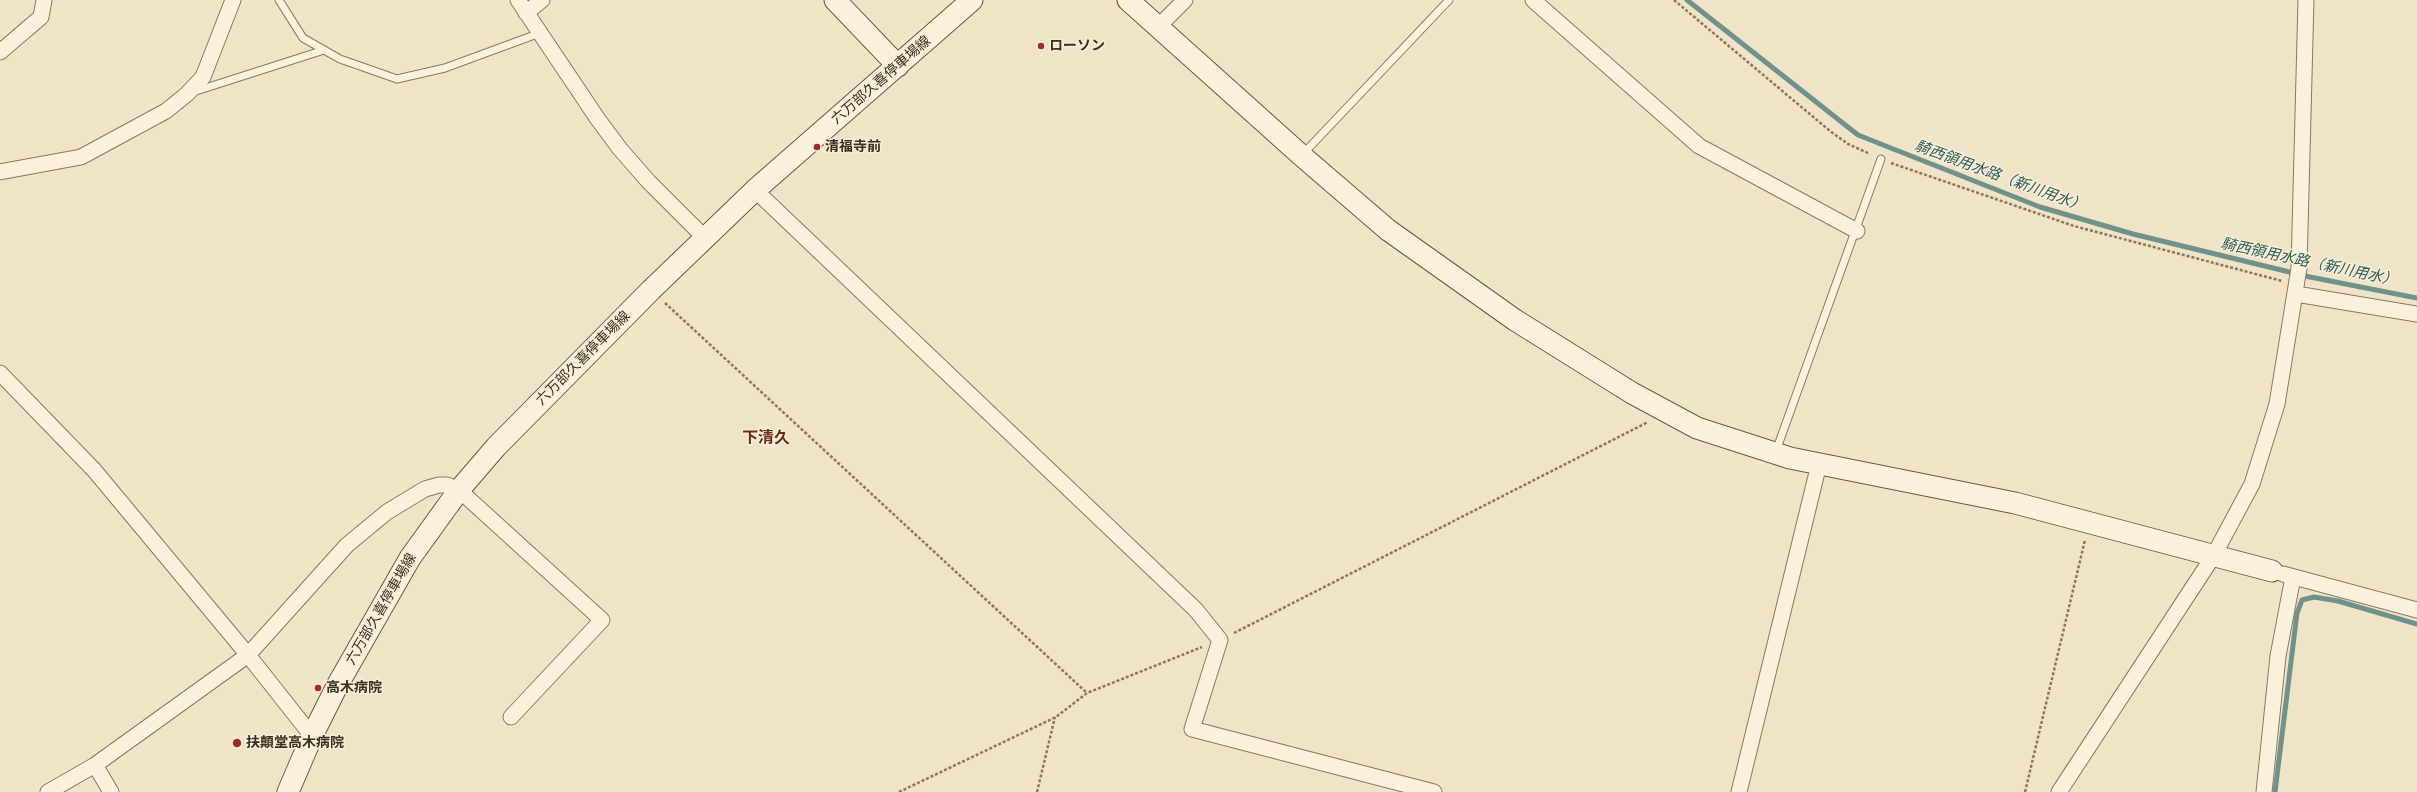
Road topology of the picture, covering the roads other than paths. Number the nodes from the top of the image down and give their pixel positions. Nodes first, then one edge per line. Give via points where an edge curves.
1 (44, 0) edge
2 (234, 0) edge
3 (279, 0) edge
4 (518, 0) edge
5 (542, 0) edge
6 (835, 0) edge
7 (972, 0) edge
8 (1128, 0) edge
9 (1185, 0) edge
10 (1449, 0) edge
11 (1533, 0) edge
12 (2306, 0) edge
13 (526, 13) junction
14 (1158, 27) junction
15 (540, 33) junction
16 (324, 50) junction
17 (0, 52) edge
18 (898, 66) junction
19 (187, 94) junction
20 (1302, 156) junction
21 (1881, 159) road end
22 (0, 172) edge
23 (755, 190) junction
24 (1857, 231) junction
25 (704, 237) junction
26 (2295, 282) junction
27 (2417, 314) edge
28 (0, 374) edge
29 (1775, 454) junction
30 (1819, 464) junction
31 (459, 490) junction
32 (2214, 555) junction
33 (2272, 571) joint
34 (2293, 577) junction
35 (2417, 610) edge
36 (248, 655) junction
37 (511, 717) dead end
38 (312, 736) junction
39 (95, 765) junction
40 (48, 792) edge
41 (111, 792) edge
42 (288, 792) edge
43 (1434, 792) edge
44 (1739, 792) edge
45 (2059, 792) edge
46 (2264, 792) edge

1 - 17 street via 41,17
2 - 19 street via 203,77
3 - 16 lane via 303,38
4 - 13 street
5 - 13 street
6 - 18 street
7 - 18 street, 六万部久喜停車場線
8 - 14 street
9 - 14 street
10 - 20 lane
11 - 24 street via 1699,146
12 - 26 street
13 - 15 street
14 - 20 street
15 - 16 lane via 445,68 397,80 340,59
15 - 25 street via 620,149
16 - 19 lane
18 - 23 street, 六万部久喜停車場線
19 - 22 street via 166,111 81,157
20 - 29 street via 1388,230 1515,320 1632,394 1697,428
21 - 24 lane
23 - 25 street, 六万部久喜停車場線
23 - 43 street via 1196,610 1220,640 1192,729
24 - 29 lane
25 - 31 street, 六万部久喜停車場線 via 496,447
26 - 27 street
26 - 32 street via 2277,404 2252,484
28 - 36 street via 94,470
29 - 30 street
30 - 32 street via 1988,496
30 - 44 street
31 - 36 street via 447,485 425,489 387,512 347,545
31 - 37 street via 602,620
31 - 38 street, 六万部久喜停車場線 via 410,558 370,624
32 - 33 street
32 - 45 street
33 - 34 street
34 - 35 street
34 - 46 street via 2278,656
36 - 38 street
36 - 39 street
38 - 42 street, 六万部久喜停車場線
39 - 40 street
39 - 41 street

